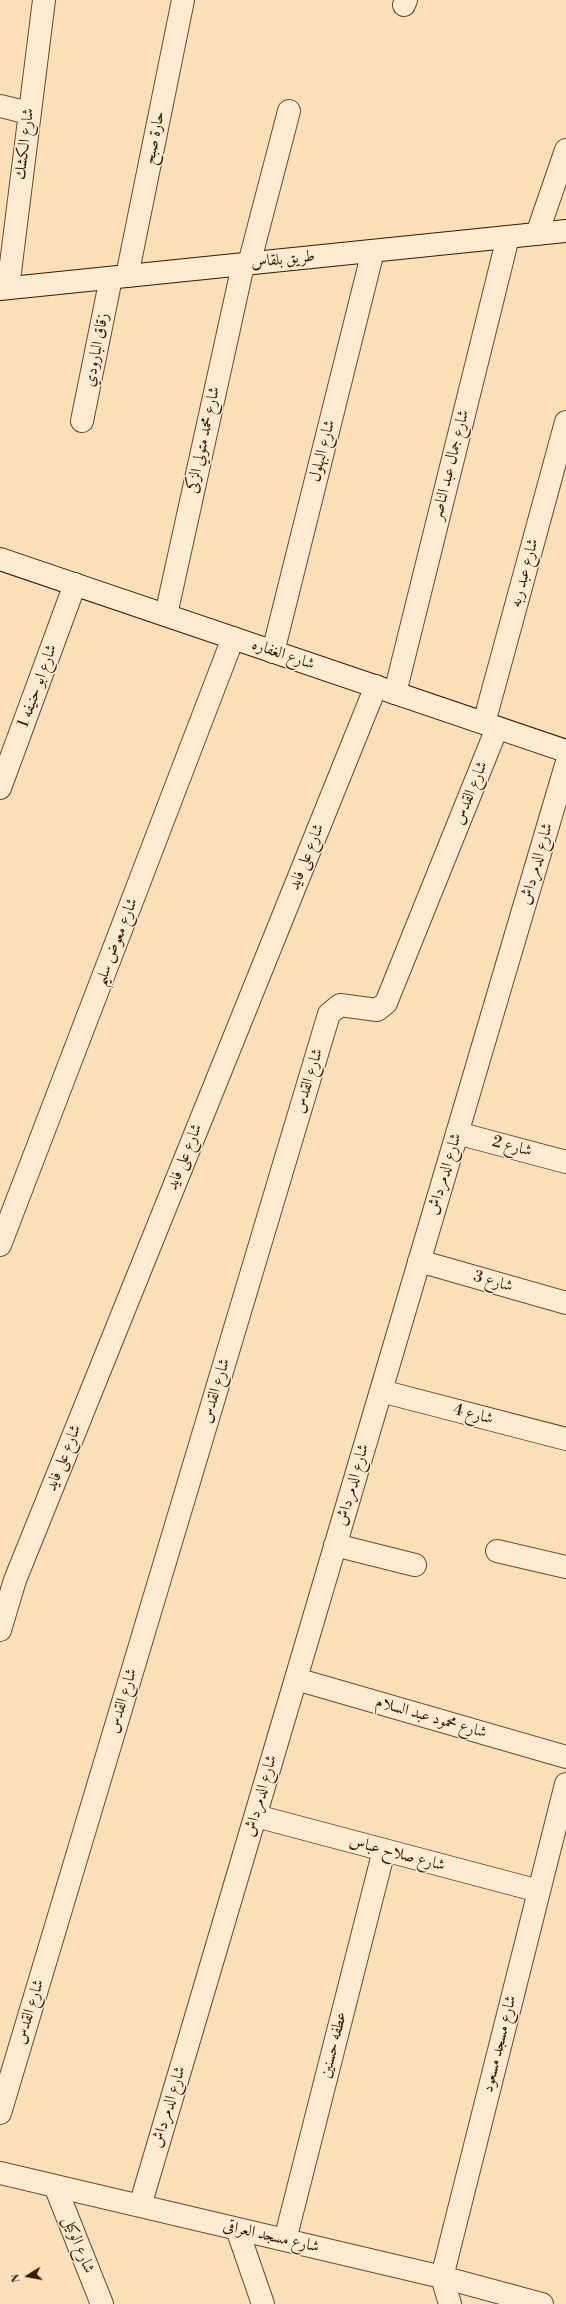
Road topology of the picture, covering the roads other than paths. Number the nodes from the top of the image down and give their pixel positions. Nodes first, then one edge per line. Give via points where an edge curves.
1 (44, 0) edge
2 (183, 0) edge
3 (0, 106) edge
4 (289, 111) dead end
5 (29, 113) junction
6 (566, 150) edge
7 (566, 231) edge
8 (537, 234) junction
9 (508, 237) junction
10 (373, 251) junction
11 (246, 264) junction
12 (119, 277) junction
13 (4, 288) edge
14 (82, 421) dead end
15 (566, 422) edge
16 (0, 559) edge
17 (75, 584) junction
18 (166, 616) junction
19 (233, 638) junction
20 (273, 652) junction
21 (385, 690) junction
22 (490, 726) junction
23 (566, 751) edge
24 (566, 765) edge
25 (0, 788) edge
26 (457, 1133) junction
27 (566, 1162) edge
28 (0, 1246) edge
29 (419, 1261) junction
30 (566, 1302) edge
31 (381, 1391) junction
32 (566, 1439) edge
33 (335, 1545) junction
34 (497, 1551) dead end
35 (415, 1566) dead end
36 (566, 1568) edge
37 (7, 1577) edge
38 (0, 1630) edge
39 (296, 1679) junction
40 (566, 1757) edge
41 (566, 1784) edge
42 (256, 1816) junction
43 (384, 1850) junction
44 (539, 1891) junction
45 (0, 2113) edge
46 (0, 2173) edge
47 (55, 2186) junction
48 (140, 2206) junction
49 (237, 2229) junction
50 (285, 2240) junction
51 (442, 2277) junction
52 (102, 2304) edge
53 (264, 2304) edge
54 (450, 2304) edge
55 (542, 2304) edge

1 - 5 street, شارع الكشك
2 - 12 street, حارة صبح
3 - 5 street
4 - 11 street, شارع محمد متولي الزكى
5 - 13 street, شارع الكشك
6 - 8 street
7 - 8 street, طريق بلقاس
8 - 9 street, طريق بلقاس
9 - 10 street, طريق بلقاس
9 - 21 street, شارع جمال عبد الناصر
10 - 11 street, طريق بلقاس
10 - 20 street, شارع البهلول
11 - 12 street, طريق بلقاس
11 - 18 street, شارع محمد متولي الزكى
12 - 13 street, طريق بلقاس
12 - 14 street, زقاق البارودي
15 - 22 street, شارع عبد ربه
16 - 17 street, شارع الغفاره
17 - 18 street, شارع الغفاره
17 - 25 street, شارع ابو حنيفه 1
18 - 19 street, شارع الغفاره
19 - 20 street, شارع الغفاره
19 - 28 street, شارع معوض سليم
20 - 21 street, شارع الغفاره
21 - 22 street, شارع الغفاره
21 - 37 street, شارع على فايد
22 - 23 street, شارع الغفاره
22 - 45 street, شارع القدس via 386,1003 377,1010 340,1006 329,1014
24 - 26 street, شارع الدمرداش
26 - 27 street, شارع 2
26 - 29 street, شارع الدمرداش
29 - 30 street, شارع 3
29 - 31 street, شارع الدمرداش
31 - 32 street, شارع 4
31 - 33 street, شارع الدمرداش
33 - 35 street
33 - 39 street, شارع الدمرداش
34 - 36 street
37 - 38 street, شارع على فايد
39 - 40 street, شارع محمود عبد السلام
39 - 42 street, شارع الدمرداش
41 - 44 street, شارع مسجد مسعود
42 - 43 street, شارع صلاح عباس
42 - 48 street, شارع الدمرداش
43 - 44 street, شارع صلاح عباس
43 - 50 street, عطفه حسنين
44 - 51 street, شارع مسجد مسعود
46 - 47 street, شارع مسجد العراقى
47 - 48 street, شارع مسجد العراقى
47 - 52 street, شارع الوكيل
48 - 49 street, شارع مسجد العراقى
49 - 50 street, شارع مسجد العراقى
49 - 53 street
50 - 51 street, شارع مسجد العراقى
51 - 54 street
51 - 55 street, شارع مسجد العراقى

